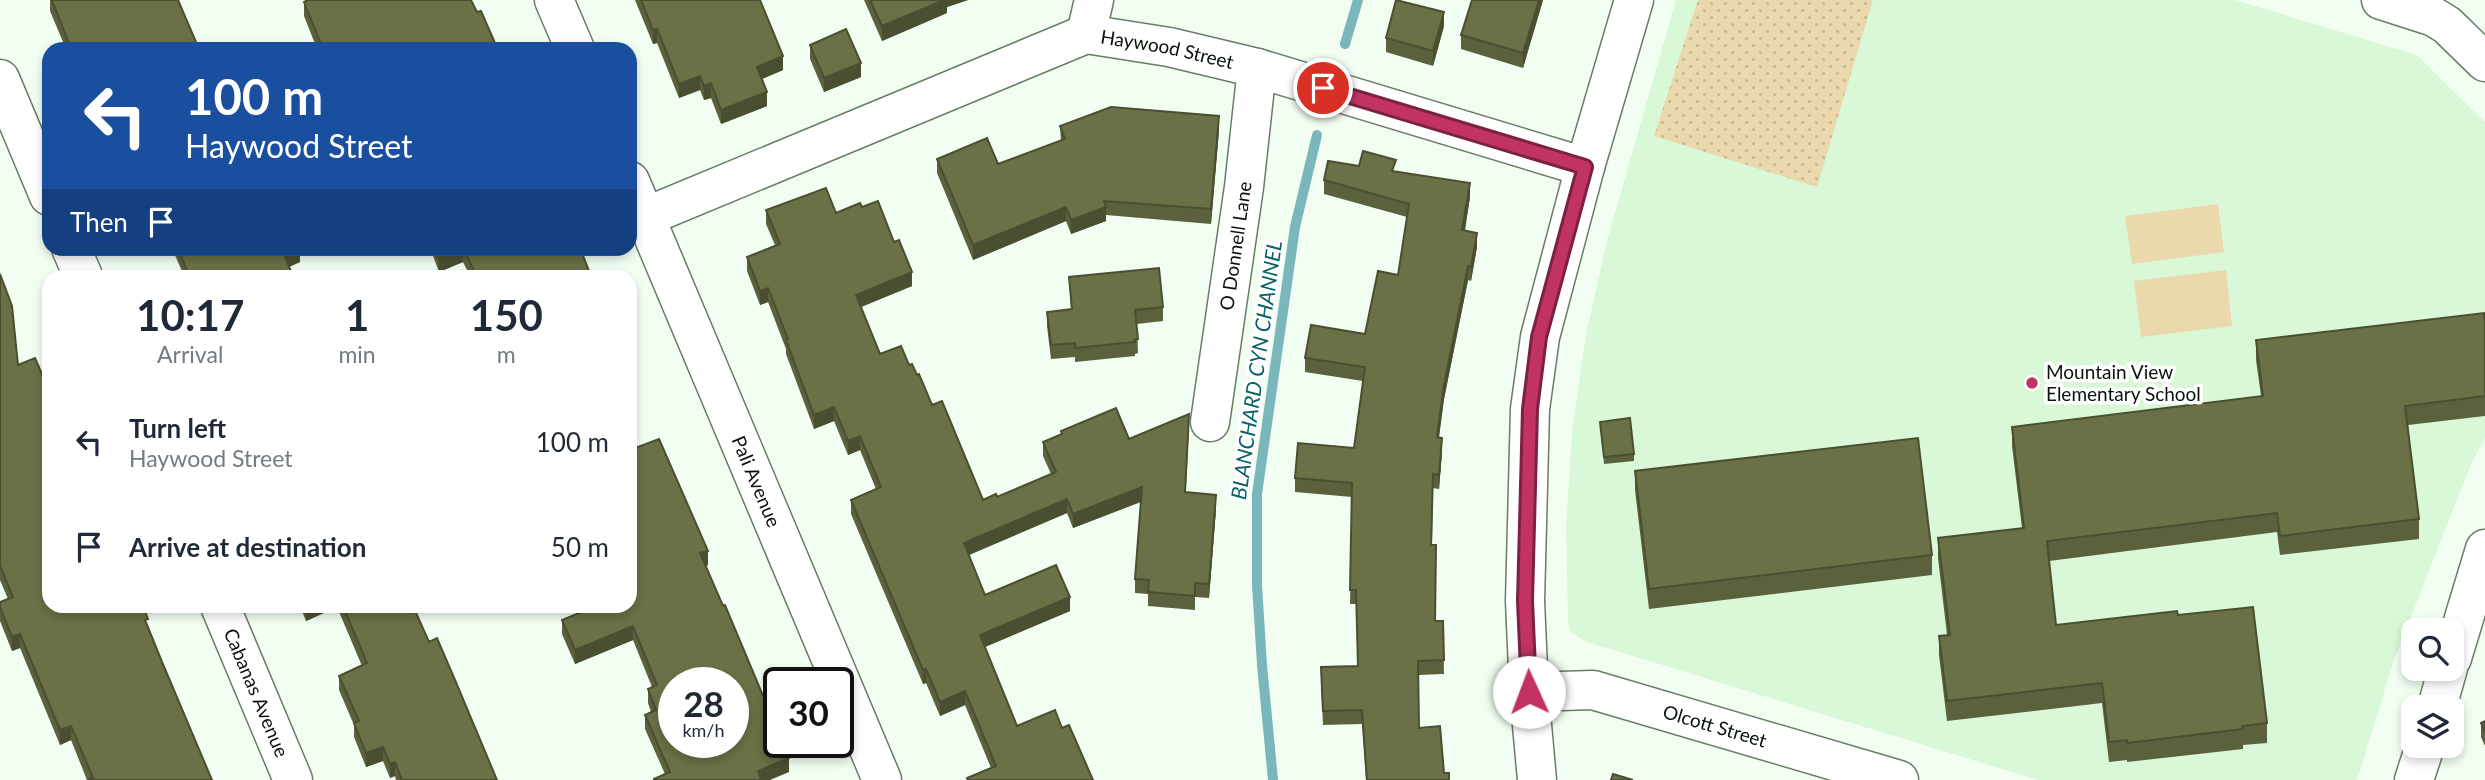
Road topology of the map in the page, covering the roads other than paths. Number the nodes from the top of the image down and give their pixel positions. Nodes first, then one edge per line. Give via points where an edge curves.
1 (554, 0) edge
2 (1634, 0) edge
3 (2381, 0) edge
4 (1090, 17) edge
5 (572, 42) edge
6 (2485, 62) edge
7 (1257, 68) junction
8 (0, 79) edge
9 (1585, 167) junction
10 (42, 179) edge
11 (637, 197) edge
12 (645, 216) junction
13 (1210, 422) dead end
14 (2485, 549) edge
15 (223, 613) edge
16 (2464, 618) edge
17 (1529, 692) junction
18 (2421, 758) edge
19 (293, 780) edge
20 (882, 780) edge
21 (1536, 780) edge
22 (1899, 780) edge
23 (2414, 780) edge

1 - 5 street
2 - 9 street
3 - 6 street via 2434,17
4 - 7 street, Haywood Street via 1169,47
4 - 12 street, Haywood Street
7 - 9 street, Haywood Street
7 - 13 street, O Donnell Lane
8 - 10 street
9 - 17 street via 1539,337 1530,409 1525,601
11 - 12 street, Pali Avenue
12 - 20 street, Pali Avenue
14 - 16 street
15 - 19 street, Cabanas Avenue
17 - 21 street
17 - 22 street, Olcott Street via 1593,690
18 - 23 street

